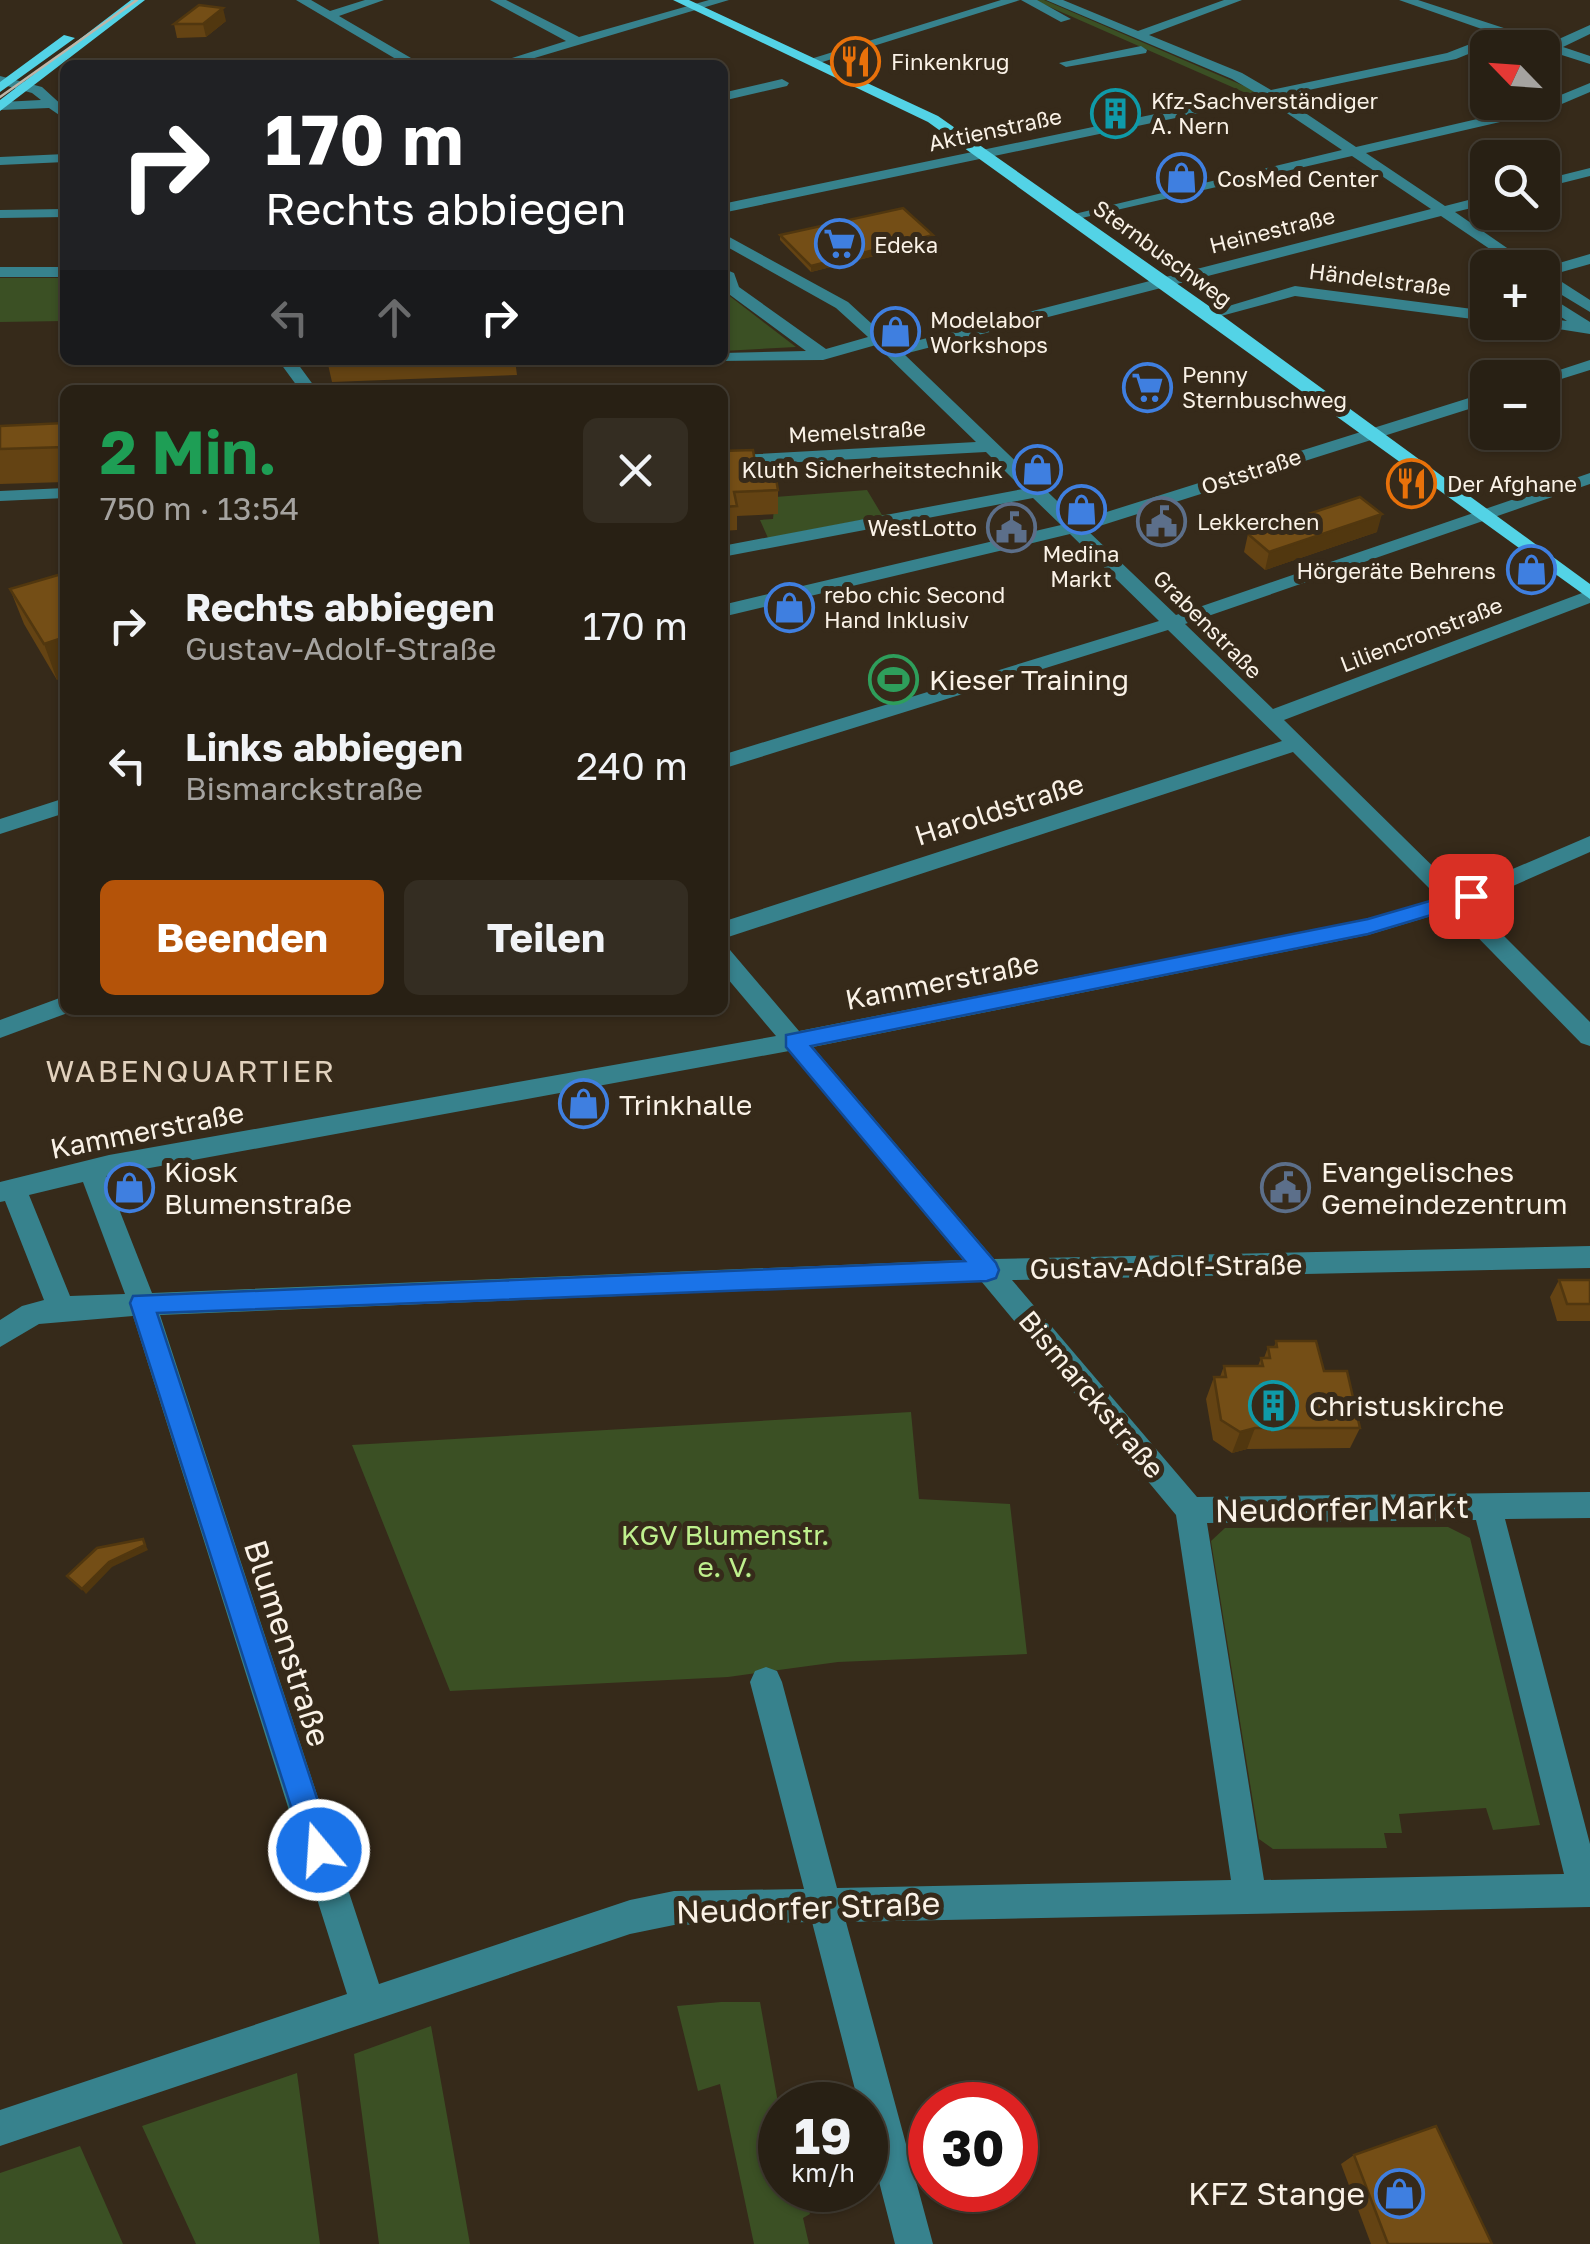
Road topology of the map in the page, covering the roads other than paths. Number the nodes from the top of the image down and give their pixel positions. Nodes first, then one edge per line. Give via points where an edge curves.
1 (128, 0) edge
2 (139, 0) edge
3 (302, 0) edge
4 (378, 0) edge
5 (496, 0) edge
6 (679, 0) edge
7 (724, 0) edge
8 (1052, 0) edge
9 (1236, 0) edge
10 (1404, 0) edge
11 (1023, 1) edge
12 (698, 8) junction
13 (328, 15) junction
14 (1590, 29) edge
15 (1497, 30) edge
16 (578, 42) junction
17 (1139, 43) junction
18 (1560, 43) edge
19 (1470, 49) edge
20 (1560, 50) edge
21 (64, 60) edge
22 (407, 60) edge
23 (515, 60) edge
24 (1590, 60) edge
25 (811, 62) junction
26 (60, 63) edge
27 (1066, 64) dead end
28 (832, 71) junction
29 (3, 83) edge
30 (30, 87) junction
31 (1590, 87) edge
32 (1268, 94) junction
33 (728, 96) edge
34 (1248, 98) junction
35 (55, 99) edge
36 (1, 106) edge
37 (986, 154) junction
38 (1330, 156) junction
39 (60, 158) edge
40 (1348, 159) junction
41 (0, 160) edge
42 (1590, 172) edge
43 (1560, 180) edge
44 (1402, 204) dead end
45 (1470, 206) edge
46 (728, 209) edge
47 (60, 213) edge
48 (0, 214) edge
49 (1073, 216) junction
50 (1420, 216) junction
51 (1438, 219) junction
52 (728, 241) edge
53 (744, 250) junction
54 (1495, 250) edge
55 (728, 251) edge
56 (1590, 259) edge
57 (1560, 269) edge
58 (0, 272) edge
59 (60, 272) edge
60 (728, 276) edge
61 (1163, 281) junction
62 (1560, 287) edge
63 (1590, 307) edge
64 (1560, 309) edge
65 (1210, 314) junction
66 (1470, 314) edge
67 (1560, 325) edge
68 (1590, 329) edge
69 (886, 345) junction
70 (823, 355) junction
71 (728, 358) edge
72 (1590, 366) edge
73 (1560, 375) edge
74 (1470, 403) edge
75 (1373, 433) junction
76 (994, 446) junction
77 (728, 461) edge
78 (1590, 478) edge
79 (1039, 491) junction
80 (60, 493) edge
81 (0, 496) edge
82 (1482, 513) junction
83 (1069, 529) junction
84 (728, 551) edge
85 (1590, 594) edge
86 (728, 610) edge
87 (1171, 623) junction
88 (1269, 718) junction
89 (1294, 744) junction
90 (728, 760) edge
91 (60, 807) edge
92 (0, 827) edge
93 (1590, 843) edge
94 (1452, 902) junction
95 (728, 929) edge
96 (728, 963) edge
97 (60, 1007) edge
98 (0, 1029) edge
99 (1590, 1037) edge
100 (794, 1041) junction
101 (91, 1170) junction
102 (7, 1190) edge
103 (1590, 1257) edge
104 (987, 1270) junction
105 (142, 1303) junction
106 (61, 1308) junction
107 (0, 1335) edge
108 (1590, 1504) edge
109 (1487, 1506) junction
110 (1190, 1510) junction
111 (766, 1682) dead end
112 (1587, 1889) edge
113 (1250, 1894) junction
114 (826, 1906) junction
115 (368, 2004) junction
116 (0, 2128) edge
117 (914, 2244) edge

1 - 29 main road
2 - 21 main road
3 - 13 street
4 - 13 street
5 - 16 street
6 - 12 main road, Sternbuschweg
7 - 12 street
8 - 17 street
9 - 17 street
10 - 15 street
11 - 17 street
11 - 25 street
12 - 16 street
12 - 25 main road, Sternbuschweg
13 - 22 street
14 - 18 street
16 - 23 street
17 - 27 street
17 - 32 street
17 - 34 street
19 - 32 street, Aktienstraße
20 - 24 street
25 - 28 main road, Sternbuschweg
26 - 30 main road
28 - 33 street
28 - 37 main road, Sternbuschweg via 933,119
29 - 30 street
30 - 35 street
30 - 36 main road
31 - 40 street via 1558,104
32 - 34 street, Aktienstraße
32 - 40 street
34 - 37 street, Aktienstraße
34 - 38 street
35 - 36 street
37 - 46 street, Aktienstraße
37 - 49 main road, Sternbuschweg
38 - 40 street
38 - 49 street
39 - 41 street
40 - 51 street
42 - 43 street
44 - 50 street
45 - 51 street, Heinestraße
47 - 48 street
49 - 61 main road, Sternbuschweg
50 - 51 street, Heinestraße
50 - 61 street, Heinestraße
51 - 54 street
52 - 53 street, Grabenstraße
53 - 55 street
53 - 69 street, Grabenstraße via 842,306
56 - 57 street
58 - 59 street
60 - 70 street via 732,289
61 - 65 main road, Sternbuschweg
61 - 69 street, Heinestraße
62 - 63 street
64 - 68 street
65 - 66 street, Händelstraße via 1294,291
65 - 75 main road, Sternbuschweg
67 - 68 street
69 - 70 street, Heinestraße
69 - 76 street, Grabenstraße
70 - 71 street, Heinestraße
72 - 73 street
74 - 75 street, Oststraße
75 - 82 main road, Sternbuschweg
75 - 83 street, Oststraße
76 - 77 street, Memelstraße
76 - 79 street, Grabenstraße
78 - 82 street
79 - 83 street, Grabenstraße
79 - 84 street
80 - 81 street
82 - 85 main road, Sternbuschweg
82 - 87 street
83 - 86 street, Oststraße
83 - 87 street, Grabenstraße
85 - 88 street, Liliencronstraße
87 - 88 street, Grabenstraße
87 - 90 street
88 - 89 street, Grabenstraße
89 - 94 street, Grabenstraße
89 - 95 street, Haroldstraße
91 - 92 street
93 - 94 street, Kammerstraße
94 - 99 street, Grabenstraße
94 - 100 street, Kammerstraße via 1368,926
96 - 100 street, Bismarckstraße
97 - 98 street
100 - 101 street, Kammerstraße
100 - 104 street, Bismarckstraße
101 - 102 street, Kammerstraße
101 - 105 street, Blumenstraße
102 - 106 street
103 - 104 street, Gustav-Adolf-Straße
104 - 105 street, Gustav-Adolf-Straße
104 - 110 street, Bismarckstraße
105 - 106 street
105 - 115 street, Blumenstraße
106 - 107 street via 32,1314
108 - 109 street
109 - 110 street, Neudorfer Markt
109 - 112 street, Neudorfer Markt
110 - 113 street, Neudorfer Markt
111 - 114 street
112 - 113 street, Neudorfer Straße
113 - 114 street, Neudorfer Straße
114 - 115 street, Neudorfer Straße via 690,1907 630,1917
114 - 117 street
115 - 116 street, Neudorfer Straße

